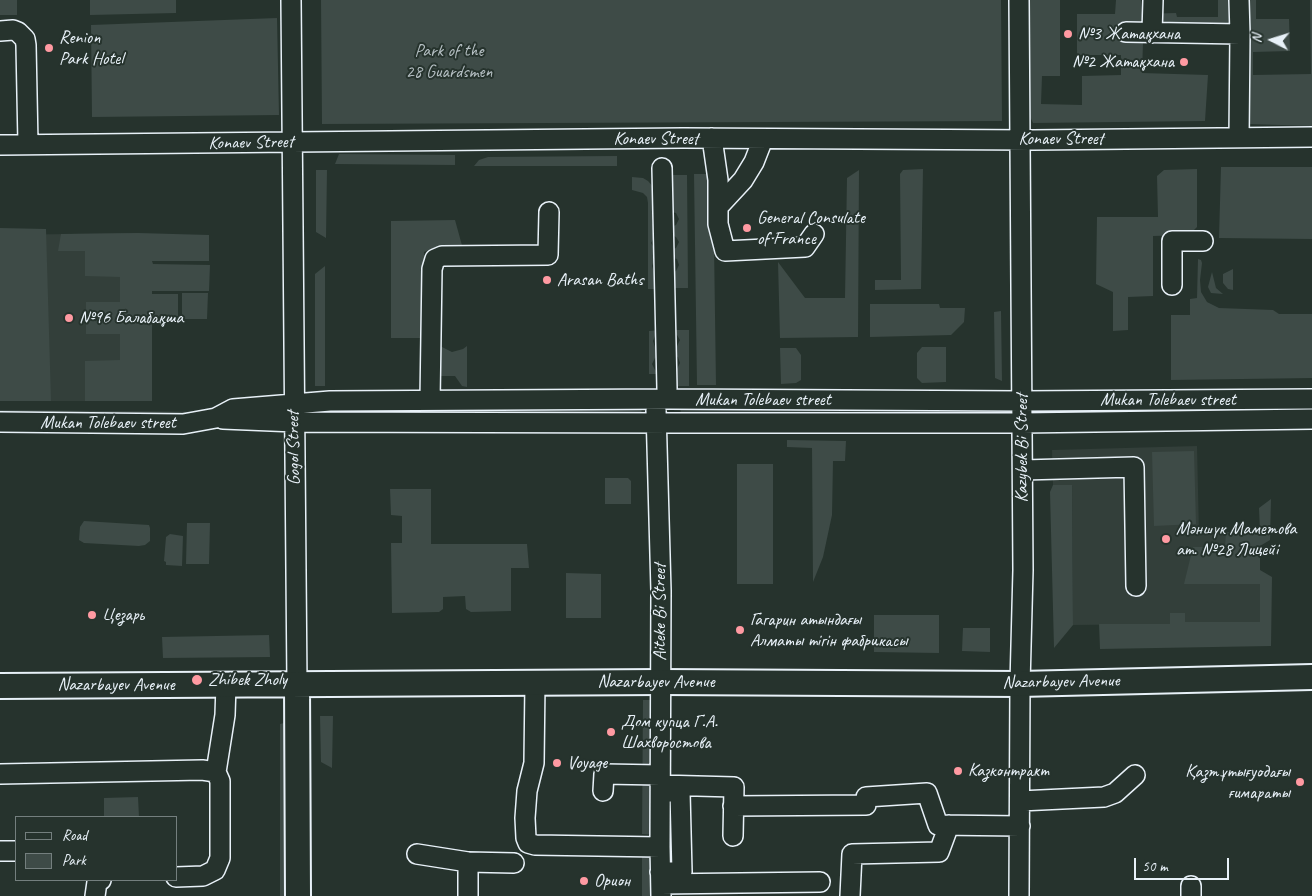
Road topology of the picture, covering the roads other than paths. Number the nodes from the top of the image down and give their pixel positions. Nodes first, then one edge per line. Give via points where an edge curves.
1 (291, 0) edge
2 (1019, 0) edge
3 (1153, 0) edge
4 (1240, 0) edge
5 (0, 30) edge
6 (1126, 32) dead end
7 (1152, 33) junction
8 (1240, 34) junction
9 (712, 138) junction
10 (1240, 138) junction
11 (1312, 138) edge
12 (763, 139) junction
13 (1020, 139) junction
14 (292, 142) junction
15 (28, 144) junction
16 (0, 145) edge
17 (662, 168) dead end
18 (718, 207) junction
19 (549, 212) dead end
20 (814, 234) dead end
21 (1203, 241) dead end
22 (1172, 285) dead end
23 (659, 392) junction
24 (1312, 399) edge
25 (430, 400) junction
26 (1022, 401) junction
27 (294, 403) junction
28 (216, 418) junction
29 (1312, 419) edge
30 (0, 422) edge
31 (295, 422) junction
32 (656, 423) junction
33 (1022, 423) junction
34 (1023, 470) junction
35 (1136, 586) dead end
36 (1312, 677) edge
37 (535, 682) junction
38 (661, 682) junction
39 (296, 684) junction
40 (1020, 684) junction
41 (226, 685) junction
42 (0, 686) edge
43 (216, 772) junction
44 (0, 774) edge
45 (1135, 775) dead end
46 (660, 784) junction
47 (603, 791) dead end
48 (1020, 802) junction
49 (734, 806) junction
50 (949, 825) junction
51 (1020, 826) junction
52 (733, 836) dead end
53 (660, 846) junction
54 (0, 851) edge
55 (15, 851) edge
56 (417, 854) dead end
57 (468, 862) junction
58 (514, 863) dead end
59 (178, 877) edge
60 (99, 881) edge
61 (820, 882) dead end
62 (661, 884) edge
63 (95, 896) edge
64 (298, 896) edge
65 (468, 896) edge
66 (850, 896) edge
67 (1019, 896) edge

1 - 14 street, Gogol Street
2 - 13 street, Kazybek Bi Street
3 - 7 street
4 - 8 street
5 - 15 street via 13,30 25,39
6 - 7 street
7 - 8 street
8 - 10 street
9 - 12 street, Konaev Street
9 - 14 street, Konaev Street
9 - 18 street
10 - 11 street, Konaev Street
10 - 13 street, Konaev Street
12 - 13 street, Konaev Street
12 - 18 street via 743,180
13 - 26 street, Kazybek Bi Street
14 - 15 street, Konaev Street
14 - 27 street, Gogol Street
15 - 16 street, Konaev Street
17 - 23 street, Aiteke Bi Street
18 - 20 street via 718,224 725,250 805,247
19 - 25 street via 548,255 442,256 435,259 432,269
21 - 22 street via 1172,241
23 - 25 street, Mukan Tolebaev street
23 - 26 street, Mukan Tolebaev street
23 - 32 street, Aiteke Bi Street
24 - 26 street, Mukan Tolebaev street
25 - 27 street, Mukan Tolebaev street
26 - 33 street, Kazybek Bi Street
27 - 28 street, Mukan Tolebaev street via 233,409
27 - 31 street, Gogol Street
28 - 30 street, Mukan Tolebaev street via 183,424
28 - 31 street, Mukan Tolebaev street
29 - 33 street, Mukan Tolebaev street
31 - 32 street, Mukan Tolebaev street
31 - 39 street, Gogol Street
32 - 33 street, Mukan Tolebaev street
32 - 38 street, Aiteke Bi Street
33 - 34 street, Kazybek Bi Street
34 - 35 street via 1134,467
34 - 40 street, Kazybek Bi Street
36 - 40 main road, Nazarbayev Avenue
37 - 38 main road, Nazarbayev Avenue
37 - 39 main road, Nazarbayev Avenue
37 - 53 street via 534,763 525,818 528,843
38 - 40 main road, Nazarbayev Avenue
38 - 46 street, Aiteke Bi Street
39 - 41 main road, Nazarbayev Avenue
39 - 64 main road, Gogol Street
40 - 48 street, Kazybek Bi Street
41 - 42 main road, Nazarbayev Avenue
41 - 43 street via 226,715
43 - 44 street
43 - 59 street via 220,782 220,858 215,870 203,876
45 - 48 street via 1115,793 1104,797
46 - 47 street via 604,774
46 - 49 street via 734,788
46 - 53 street, Aiteke Bi Street
46 - 62 street via 680,792 682,872
48 - 51 street, Kazybek Bi Street
49 - 50 street via 866,805 866,797 927,792 938,825
49 - 52 street
50 - 51 street
50 - 66 street via 939,852 852,854
51 - 67 street, Kazybek Bi Street
53 - 62 street, Aiteke Bi Street
54 - 55 street
56 - 57 street
57 - 58 street
57 - 65 street
60 - 63 street
61 - 62 street

